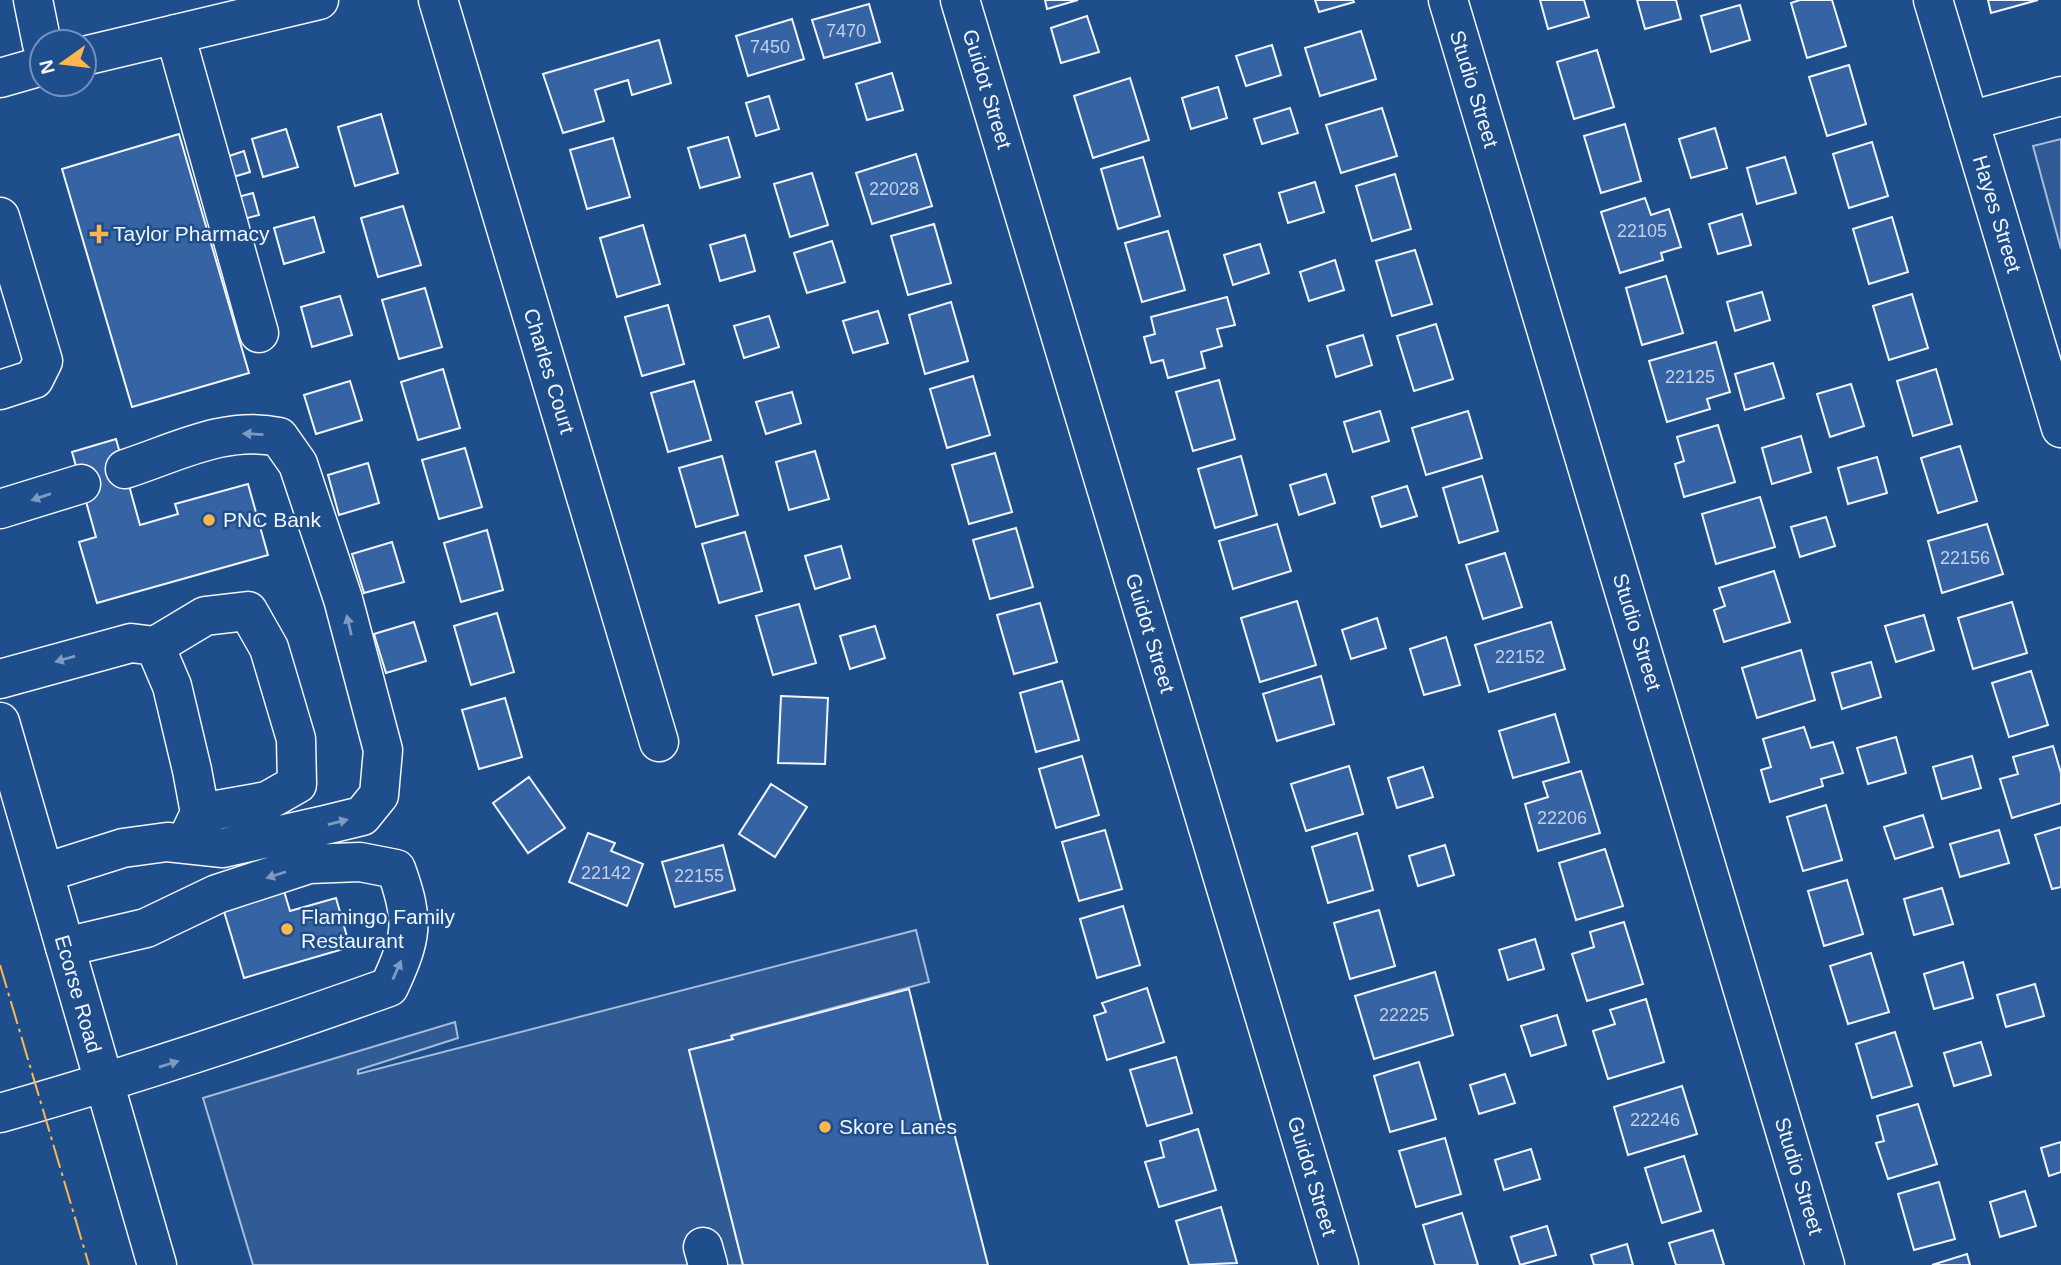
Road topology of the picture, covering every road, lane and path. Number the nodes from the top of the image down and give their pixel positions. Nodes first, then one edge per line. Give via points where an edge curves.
1 (33, 0) edge
2 (319, 0) edge
3 (438, 0) edge
4 (960, 0) edge
5 (1448, 0) edge
6 (1933, 0) edge
7 (39, 28) edge
8 (175, 34) junction
9 (98, 53) edge
10 (28, 70) edge
11 (0, 78) edge
12 (2061, 96) edge
13 (1969, 121) junction
14 (0, 217) edge
15 (259, 334) dead end
16 (0, 390) edge
17 (2061, 428) edge
18 (125, 469) dead end
19 (81, 484) dead end
20 (0, 509) edge
21 (143, 644) junction
22 (0, 679) edge
23 (0, 722) edge
24 (659, 742) dead end
25 (193, 829) junction
26 (44, 873) junction
27 (65, 947) junction
28 (104, 1083) junction
29 (0, 1114) edge
30 (157, 1265) edge
31 (1339, 1265) edge
32 (1825, 1265) edge

1 - 7 street
2 - 8 street
3 - 24 street, Charles Court
4 - 31 street, Guidot Street
5 - 32 street, Studio Street
6 - 13 street, Hayes Street
8 - 9 street
8 - 15 street
10 - 11 street
12 - 13 street
13 - 17 street, Hayes Street
14 - 16 street via 43,361 34,379
25 -> 18 street via 223,848 362,816 379,795 383,750 311,499 298,464 279,437 231,433
19 -> 20 street
21 -> 22 street
21 - 25 street via 172,686
21 - 25 street via 205,617 248,611 269,648 296,739 297,784 267,801
23 - 26 street, Ecorse Road
25 - 26 street via 167,842 123,848
26 - 27 street, Ecorse Road
27 - 28 street, Ecorse Road
28 -> 27 street via 389,988 407,946 408,903 396,869 360,862 309,864 217,894 155,925
28 - 29 street
28 - 30 street, Ecorse Road

